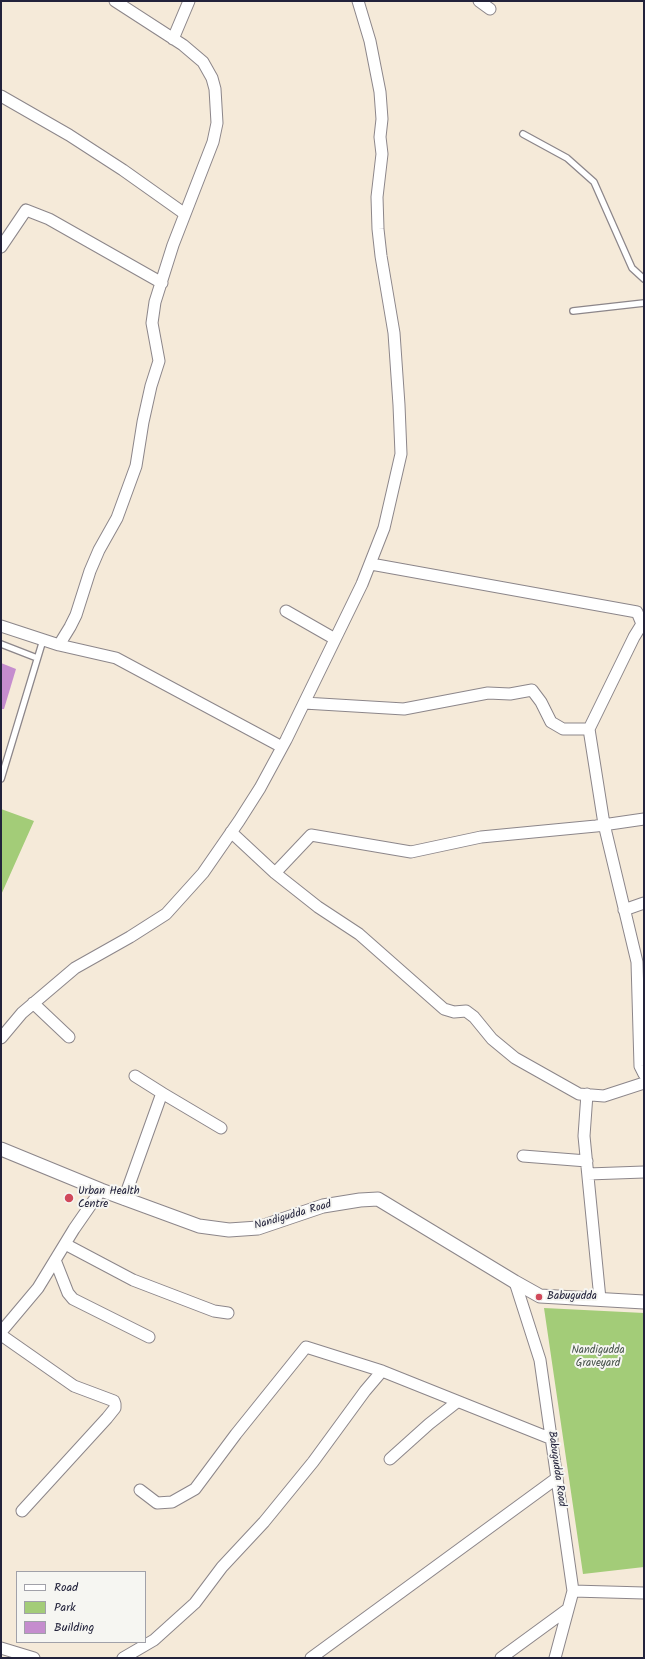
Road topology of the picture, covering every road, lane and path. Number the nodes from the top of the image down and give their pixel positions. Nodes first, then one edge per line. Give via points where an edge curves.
1 (115, 1) edge
2 (189, 1) edge
3 (358, 1) edge
4 (479, 1) edge
5 (490, 9) dead end
6 (173, 39) junction
7 (1, 96) edge
8 (523, 134) dead end
9 (185, 214) junction
10 (1, 247) edge
11 (644, 279) edge
12 (162, 283) junction
13 (644, 303) edge
14 (572, 311) dead end
15 (371, 564) junction
16 (286, 610) dead end
17 (1, 626) edge
18 (43, 640) junction
19 (335, 640) junction
20 (1, 644) edge
21 (59, 645) junction
22 (37, 658) junction
23 (304, 703) junction
24 (590, 729) junction
25 (282, 747) junction
26 (1, 779) edge
27 (644, 819) edge
28 (604, 824) junction
29 (232, 832) junction
30 (275, 872) junction
31 (644, 903) edge
32 (624, 910) junction
33 (640, 961) edge
34 (33, 1003) junction
35 (69, 1037) dead end
36 (1, 1038) edge
37 (644, 1074) edge
38 (135, 1076) dead end
39 (644, 1083) edge
40 (162, 1093) junction
41 (587, 1094) junction
42 (221, 1128) dead end
43 (1, 1149) edge
44 (523, 1156) dead end
45 (587, 1161) junction
46 (644, 1172) edge
47 (588, 1174) junction
48 (101, 1190) junction
49 (124, 1199) junction
50 (65, 1244) junction
51 (55, 1260) junction
52 (515, 1282) junction
53 (600, 1299) junction
54 (644, 1302) edge
55 (228, 1314) dead end
56 (1, 1332) edge
57 (149, 1337) dead end
58 (382, 1371) junction
59 (457, 1402) junction
60 (552, 1439) junction
61 (390, 1459) dead end
62 (557, 1478) junction
63 (140, 1490) dead end
64 (22, 1512) dead end
65 (573, 1591) junction
66 (644, 1593) edge
67 (568, 1609) junction
68 (1, 1648) edge
69 (34, 1658) edge
70 (123, 1658) edge
71 (311, 1658) edge
72 (501, 1658) edge
73 (555, 1658) edge

1 - 6 street
2 - 6 street
3 - 15 street via 370,41 380,92 382,154 378,229 394,334 401,449 400,465 386,521
4 - 5 street
6 - 9 street via 197,56 208,70 215,89 218,123
7 - 9 street via 69,135
8 - 11 lane via 567,158 594,182 632,268
9 - 12 street
10 - 12 street via 26,210 49,219
12 - 21 street via 154,302 152,323 159,361 143,422 136,466 117,518 99,550 86,581 76,615
13 - 14 lane
15 - 19 street
15 - 24 street via 637,612 642,624
16 - 19 street
17 - 18 street
18 - 21 street
18 - 22 lane
19 - 23 street
20 - 22 lane
21 - 25 street via 116,658
22 - 26 lane
23 - 24 street via 404,709 488,693 510,694 532,690 551,722 563,729
23 - 25 street
24 - 28 street
25 - 29 street
27 - 28 street
28 - 30 street via 481,837 411,852 311,835
28 - 32 street
29 - 30 street
29 - 34 street via 203,872 166,914 75,968
30 - 41 street via 318,907 359,934 444,1009 454,1012 466,1011 492,1039 515,1058 579,1094
31 - 32 street
32 - 33 street
33 - 37 street via 640,1066
34 - 35 street
34 - 36 street
38 - 40 street
39 - 41 street via 604,1096
40 - 42 street
40 - 49 street
41 - 45 street via 584,1136
43 - 48 street, Nandigudda Road
44 - 45 street
45 - 47 street
46 - 47 street
47 - 53 street
48 - 49 street, Nandigudda Road
48 - 50 street
49 - 52 street, Nandigudda Road via 199,1226 229,1230 258,1228 323,1206 378,1199
50 - 51 street
50 - 55 street via 133,1280
51 - 56 street via 38,1288
51 - 57 street via 68,1293 73,1299
52 - 53 street, Nandigudda Road via 540,1296
52 - 60 street, Babugudda Road via 540,1360
53 - 54 street, Nandigudda Road
56 - 64 street via 4,1337 74,1386 116,1404 107,1418
58 - 59 street
58 - 63 street via 306,1347 194,1488 172,1502 157,1503
58 - 70 street via 313,1462 269,1516 222,1566 195,1603 154,1640
59 - 60 street
59 - 61 street
60 - 62 street, Babugudda Road
62 - 65 street, Babugudda Road
62 - 71 street
65 - 66 street
65 - 67 street, Babugudda Road
67 - 72 street
67 - 73 street, Babugudda Road
68 - 69 street

